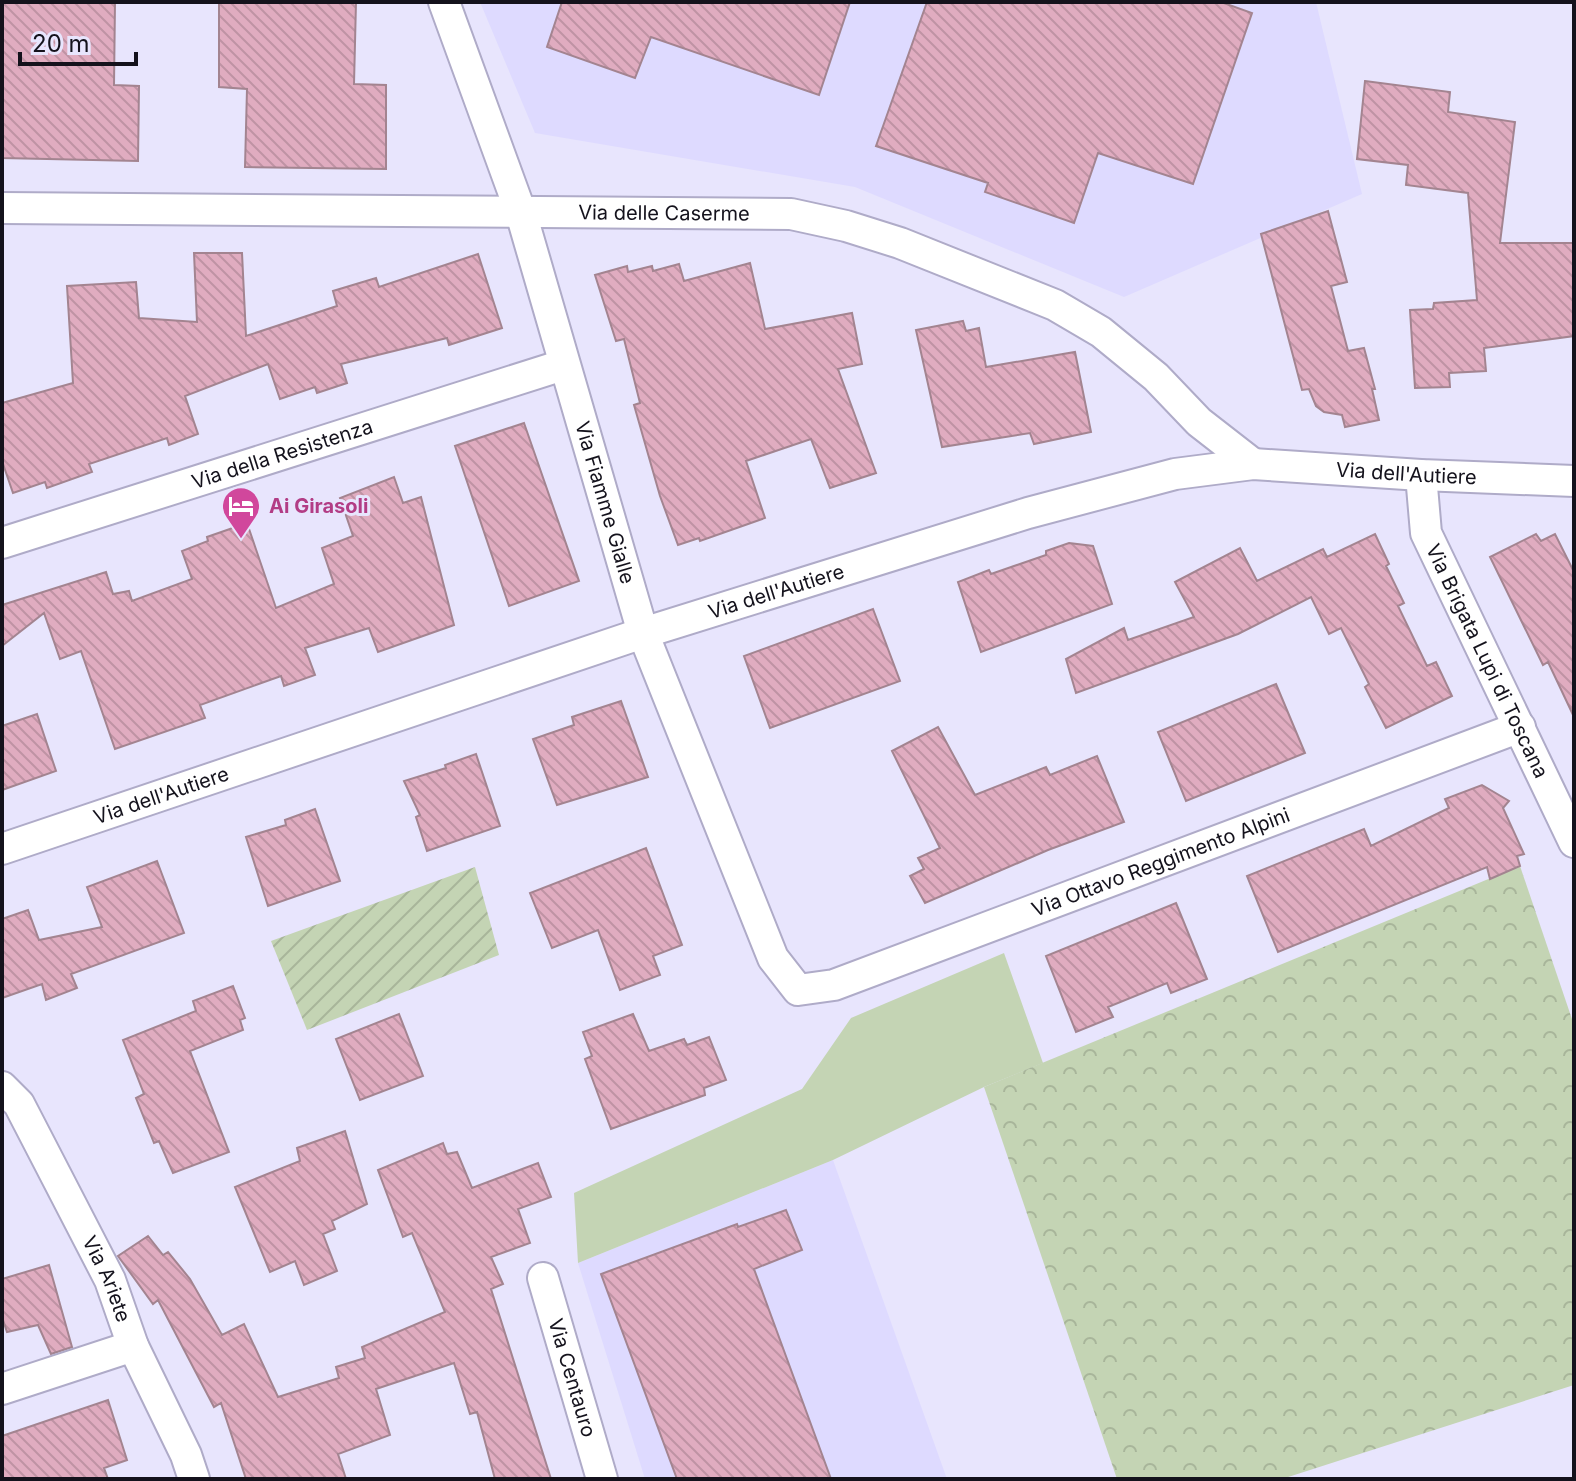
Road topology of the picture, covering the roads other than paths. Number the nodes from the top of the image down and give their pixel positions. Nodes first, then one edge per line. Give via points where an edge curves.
1 (444, 2) edge
2 (2, 208) edge
3 (521, 213) junction
4 (563, 365) junction
5 (1253, 464) junction
6 (1421, 475) junction
7 (1574, 481) edge
8 (2, 543) edge
9 (643, 633) junction
10 (1520, 727) junction
11 (1574, 842) edge
12 (2, 849) edge
13 (798, 990) joint
14 (2, 1087) edge
15 (543, 1278) dead end
16 (133, 1346) junction
17 (2, 1389) edge
18 (194, 1479) edge
19 (602, 1479) edge

1 - 3 street, Via Fiamme Gialle
2 - 3 street, Via delle Caserme
3 - 4 street, Via Fiamme Gialle
3 - 5 street, Via delle Caserme via 791,214 900,243 1055,305 1101,332
4 - 8 street, Via della Resistenza
4 - 9 street, Via Fiamme Gialle
5 - 6 street, Via dell'Autiere
5 - 9 street, Via dell'Autiere via 1175,474 1028,513
6 - 7 street, Via dell'Autiere
6 - 10 street, Via Brigata Lupi di Toscana via 1426,533
9 - 12 street, Via dell'Autiere
9 - 13 street, Via Fiamme Gialle via 773,958
10 - 11 street, Via Brigata Lupi di Toscana
10 - 13 street, Via Ottavo Reggimento Alpini via 834,985
14 - 16 street, Via Ariete via 19,1104 64,1188 110,1280
15 - 19 street, Via Centauro
16 - 17 street
16 - 18 street, Via Ariete

